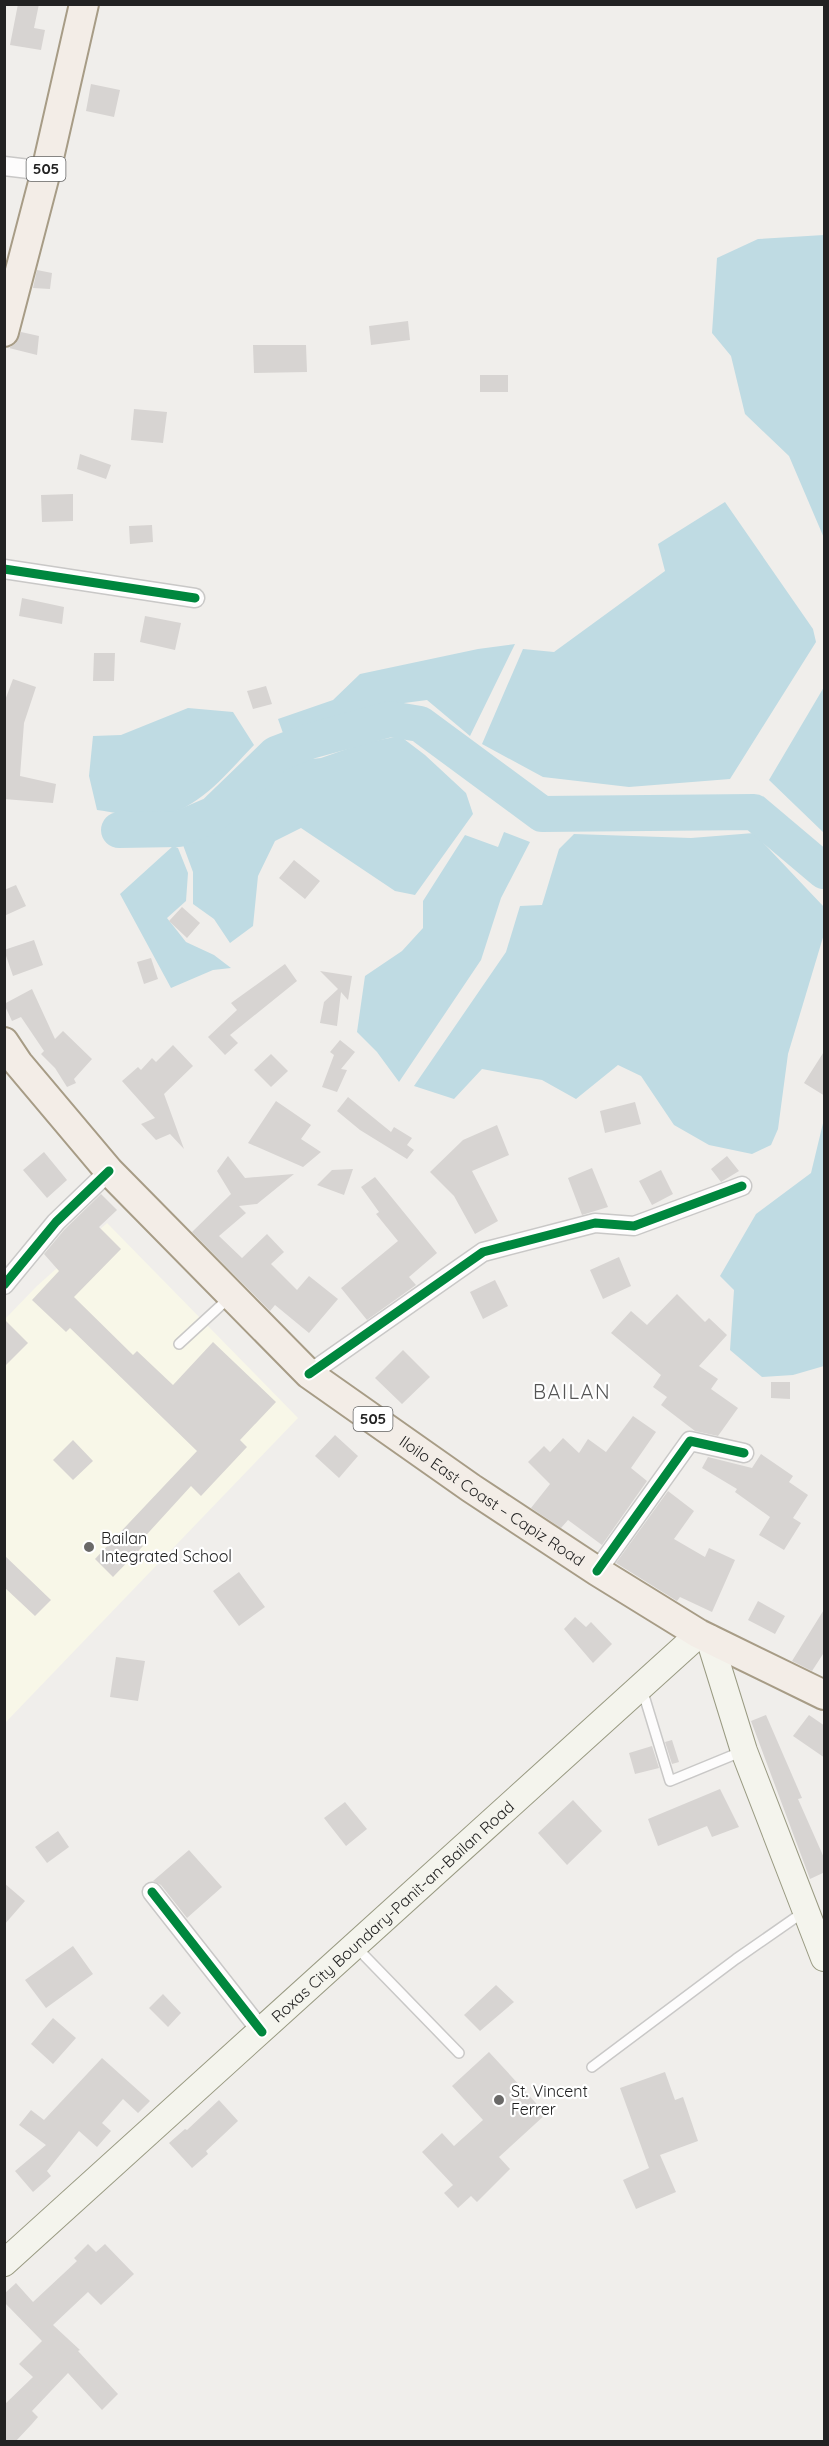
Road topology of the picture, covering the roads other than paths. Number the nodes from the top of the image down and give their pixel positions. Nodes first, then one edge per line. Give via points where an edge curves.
1 (84, 4) edge
2 (4, 166) edge
3 (46, 171) junction
4 (4, 332) edge
5 (4, 569) edge
6 (195, 598) dead end
7 (4, 1042) edge
8 (109, 1171) junction
9 (742, 1186) dead end
10 (4, 1285) edge
11 (231, 1296) junction
12 (179, 1344) dead end
13 (309, 1374) junction
14 (744, 1453) dead end
15 (597, 1571) junction
16 (704, 1636) junction
17 (641, 1687) junction
18 (825, 1695) edge
19 (744, 1751) junction
20 (152, 1892) dead end
21 (805, 1911) junction
22 (356, 1947) junction
23 (825, 1958) edge
24 (262, 2032) junction
25 (459, 2053) dead end
26 (592, 2067) dead end
27 (4, 2263) edge

1 - 3 main road, 505
2 - 3 street
3 - 4 main road, 505
5 - 6 street
7 - 8 main road, Iloilo East Coast – Capiz Road / 505
8 - 10 street via 56,1222
8 - 11 main road, Iloilo East Coast – Capiz Road / 505
9 - 13 street via 634,1226 595,1223 483,1252
11 - 12 lane
11 - 13 main road, Iloilo East Coast – Capiz Road / 505
13 - 15 main road, Iloilo East Coast – Capiz Road / 505
14 - 15 street via 690,1441
15 - 16 main road, Iloilo East Coast – Capiz Road / 505
16 - 17 main road, Roxas City Boundary-Panit-an-Bailan Road
16 - 18 main road, Iloilo East Coast – Capiz Road / 505
16 - 19 main road
17 - 19 lane via 670,1781
17 - 22 main road, Roxas City Boundary-Panit-an-Bailan Road
19 - 21 main road
20 - 24 street
21 - 23 main road
21 - 26 lane
22 - 24 main road, Roxas City Boundary-Panit-an-Bailan Road
22 - 25 lane
24 - 27 main road, Roxas City Boundary-Panit-an-Bailan Road

